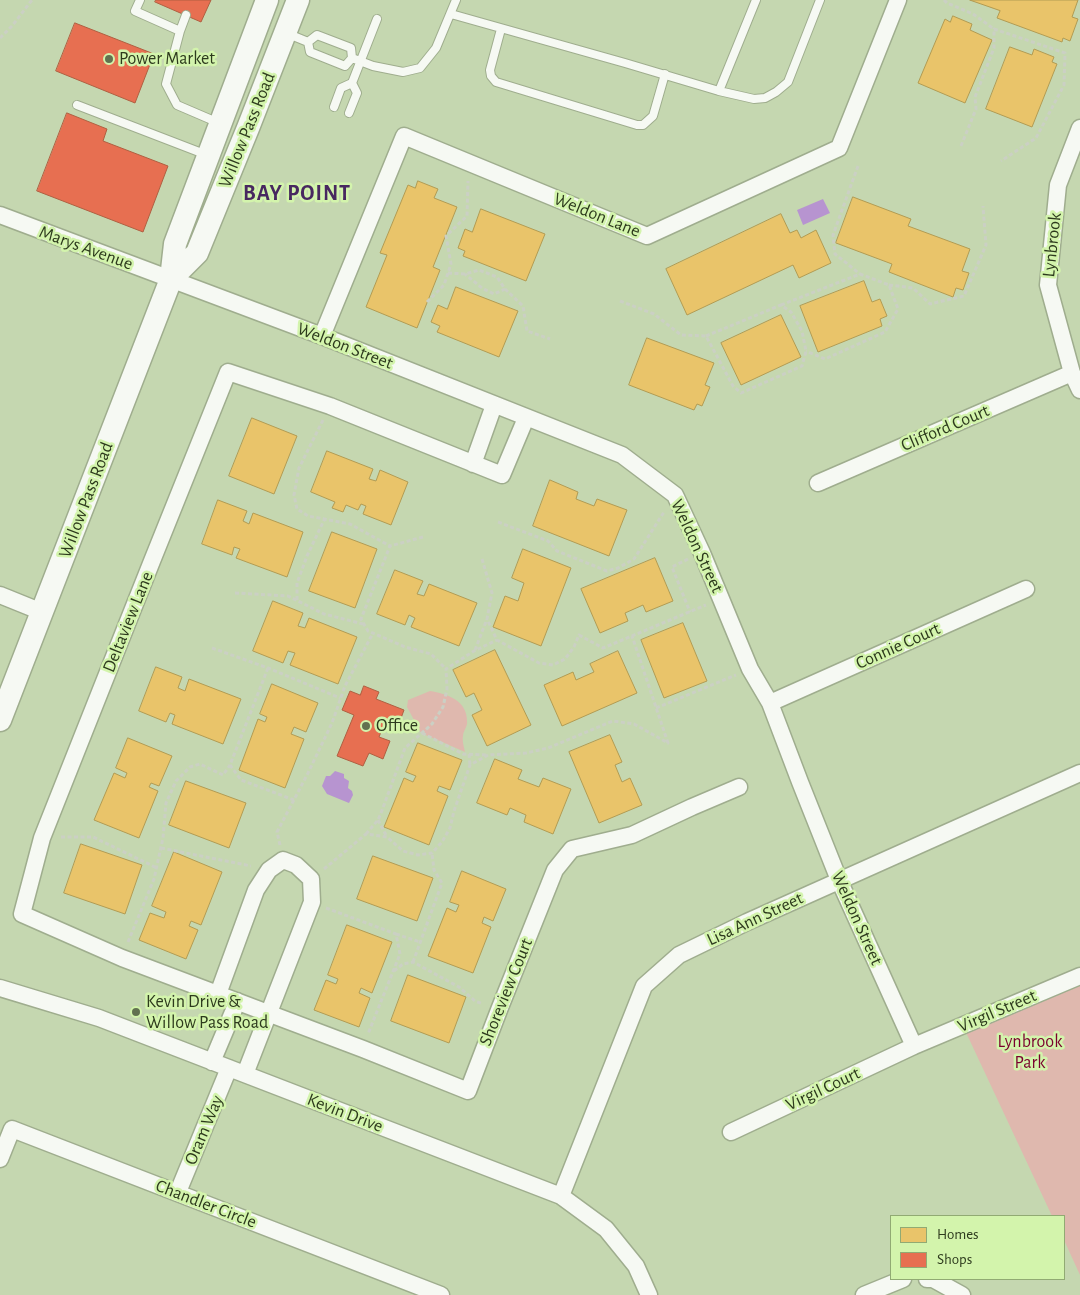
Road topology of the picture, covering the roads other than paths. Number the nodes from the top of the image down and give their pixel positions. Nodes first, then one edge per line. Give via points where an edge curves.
1 (140, 0) edge
2 (268, 0) edge
3 (298, 0) edge
4 (456, 0) edge
5 (756, 0) edge
6 (820, 0) edge
7 (898, 0) edge
8 (451, 14) junction
9 (186, 15) dead end
10 (377, 19) dead end
11 (501, 29) junction
12 (180, 31) junction
13 (285, 33) junction
14 (308, 42) junction
15 (356, 59) junction
16 (665, 74) junction
17 (352, 82) junction
18 (719, 91) junction
19 (77, 105) dead end
20 (334, 107) dead end
21 (349, 112) dead end
22 (221, 124) junction
23 (1080, 128) edge
24 (209, 155) junction
25 (0, 215) edge
26 (171, 279) junction
27 (322, 336) junction
28 (1072, 373) junction
29 (1080, 390) edge
30 (494, 405) junction
31 (526, 418) junction
32 (473, 464) junction
33 (818, 483) dead end
34 (1026, 589) dead end
35 (0, 596) edge
36 (42, 612) junction
37 (770, 703) junction
38 (0, 720) edge
39 (1080, 773) edge
40 (739, 787) dead end
41 (840, 880) junction
42 (1080, 976) edge
43 (0, 988) edge
44 (218, 994) junction
45 (237, 1001) junction
46 (254, 1007) joint
47 (269, 1013) junction
48 (914, 1046) junction
49 (212, 1062) junction
50 (237, 1071) junction
51 (731, 1132) dead end
52 (0, 1159) edge
53 (178, 1192) junction
54 (561, 1196) junction
55 (901, 1280) edge
56 (933, 1280) edge
57 (423, 1292) edge
58 (441, 1295) edge
59 (649, 1295) edge
60 (864, 1295) edge
61 (962, 1295) edge

1 - 12 lane via 135,11
2 - 22 main road, Willow Pass Road
3 - 13 main road, Willow Pass Road
4 - 8 lane
5 - 18 lane
6 - 18 lane via 788,82 766,98 754,99
7 - 27 street, Weldon Lane via 839,148 647,236 404,136
8 - 11 lane
8 - 15 lane via 436,48 420,68 403,72
9 - 12 lane
10 - 15 lane
11 - 16 lane
11 - 16 lane via 490,70 496,82 637,125 653,116
12 - 22 lane via 166,84 177,105
13 - 14 lane
13 - 26 main road, Willow Pass Road via 196,254
14 - 15 lane via 317,35 351,48
14 - 15 lane via 310,52 345,66
15 - 17 lane
16 - 18 lane
17 - 20 lane via 341,88
17 - 21 lane via 357,93
19 - 24 lane
22 - 24 main road, Willow Pass Road
23 - 28 street, Lynbrook via 1058,185 1048,285
24 - 26 main road, Willow Pass Road via 175,244
25 - 26 street, Marys Avenue
26 - 27 street, Weldon Street
26 - 36 main road, Willow Pass Road
27 - 30 street, Weldon Street
28 - 29 street, Lynbrook
28 - 33 street, Clifford Court
30 - 31 street, Weldon Street
30 - 32 street
31 - 32 street, Deltaview Lane via 502,475
31 - 37 street, Weldon Street via 622,455 675,495 750,669
32 - 44 street, Deltaview Lane via 330,406 228,372 42,838 22,914 122,958
34 - 37 street, Connie Court
35 - 36 street
36 - 38 main road, Willow Pass Road
37 - 41 street, Weldon Street
39 - 41 street, Lisa Ann Street
40 - 47 street, Shoreview Court via 632,835 572,849 555,870 468,1091
41 - 48 street, Weldon Street
41 - 54 street, Lisa Ann Street via 678,955 644,986
42 - 48 street, Virgil Street
43 - 49 street, Kevin Drive via 99,1018
44 - 45 street, Deltaview Lane
44 - 47 street, Oram Way via 256,890 269,870 284,860 296,865 311,879 312,902
45 - 46 street, Deltaview Lane
45 - 49 street
46 - 47 street, Shoreview Court
47 - 50 street, Oram Way
48 - 51 street, Virgil Court
49 - 50 street, Kevin Drive
50 - 53 street, Oram Way
50 - 54 street, Kevin Drive
52 - 53 street, Chandler Circle via 12,1128
53 - 57 street, Chandler Circle
54 - 59 street, Kevin Drive via 606,1229 636,1266
55 - 60 street
56 - 61 street
57 - 58 street, Chandler Circle

